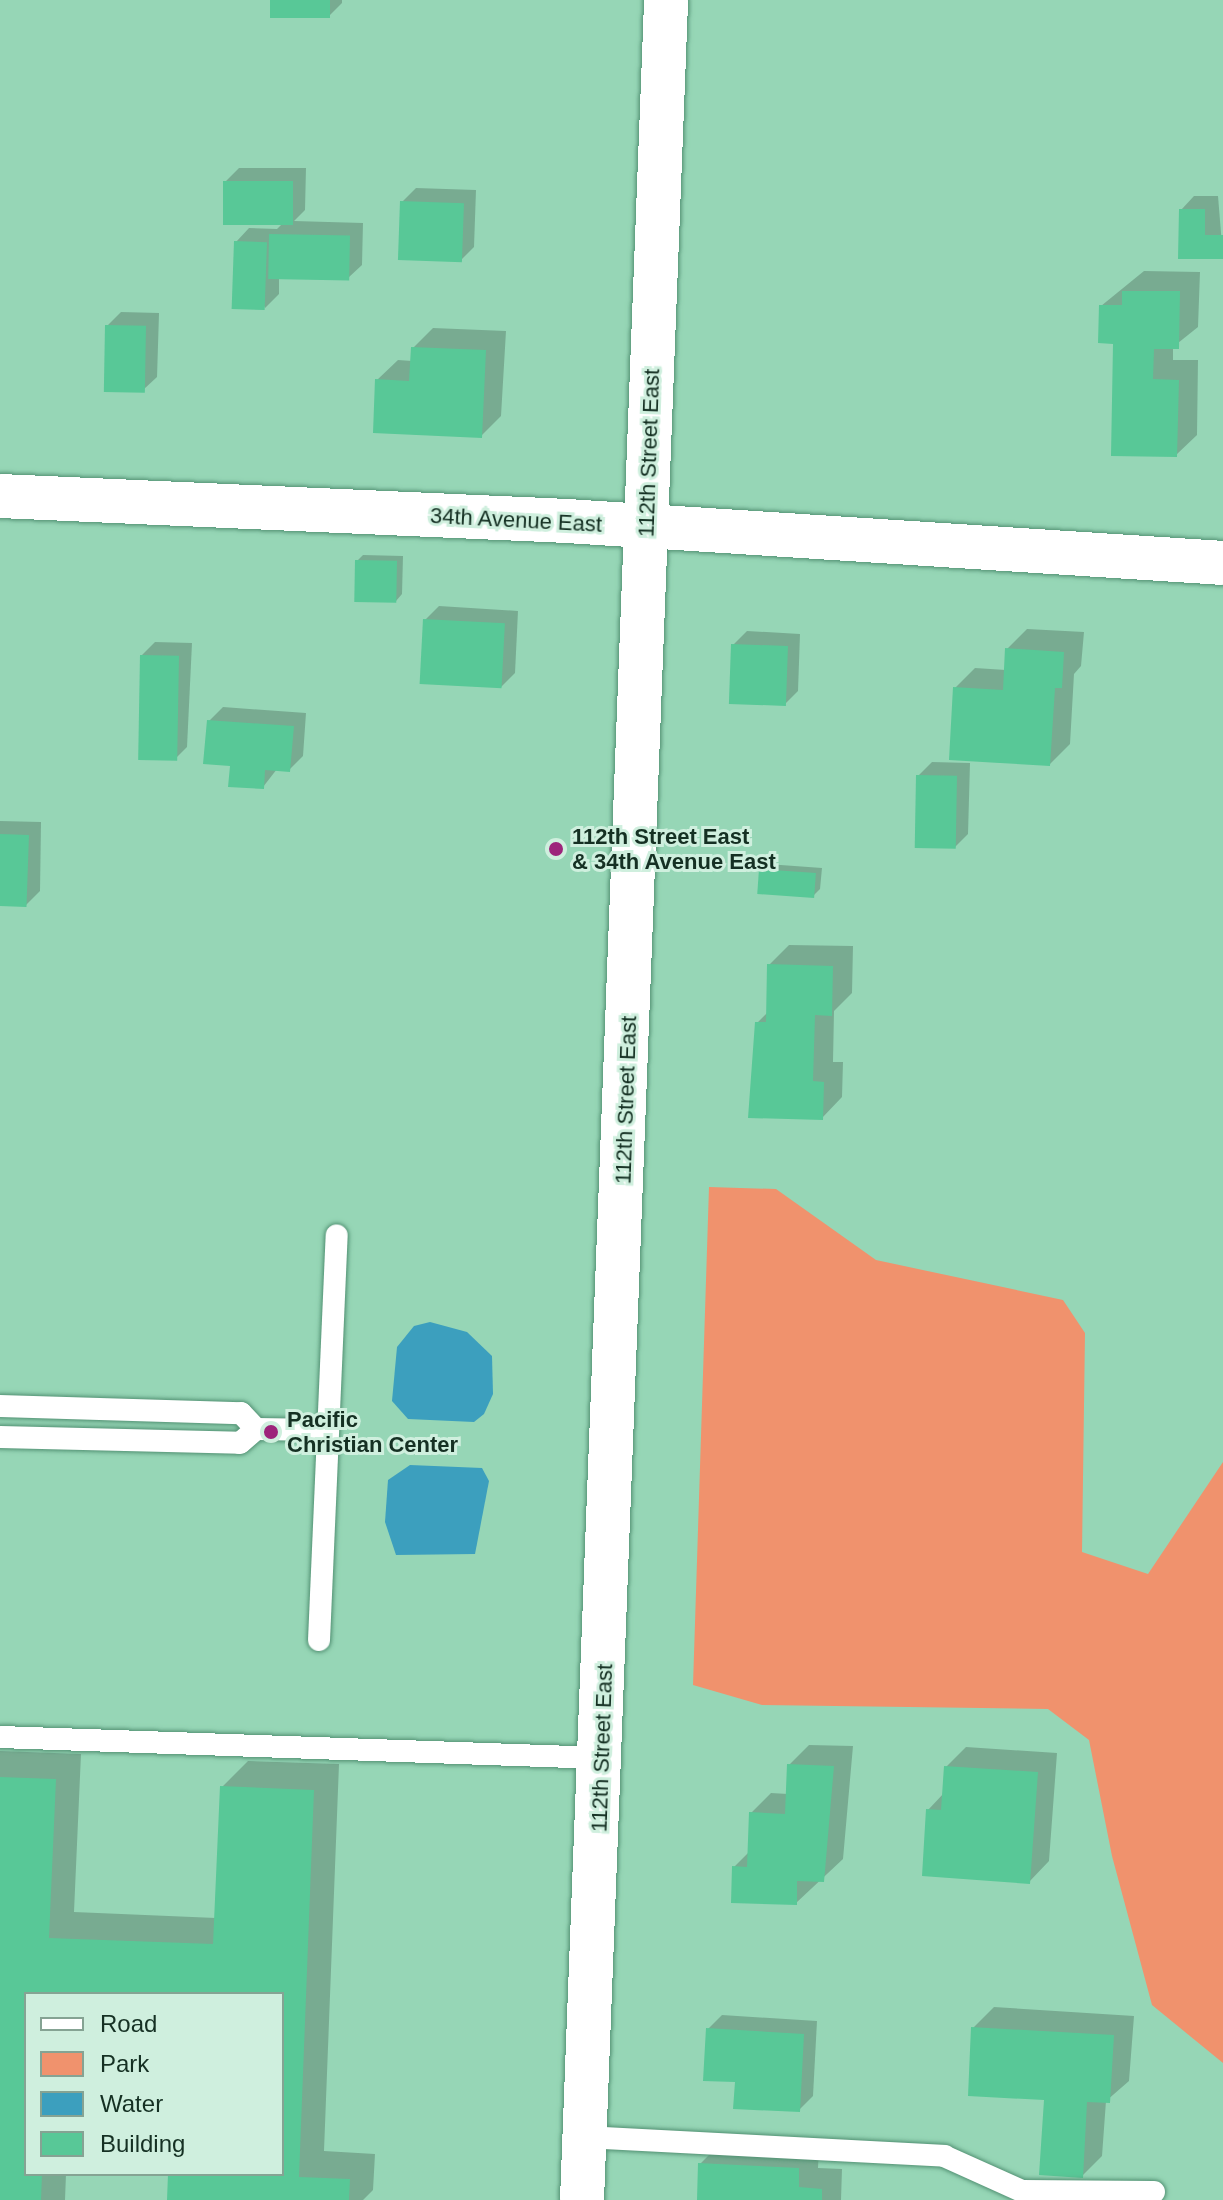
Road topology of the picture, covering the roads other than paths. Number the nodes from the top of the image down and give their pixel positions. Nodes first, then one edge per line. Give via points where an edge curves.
1 (666, 0) edge
2 (0, 496) edge
3 (646, 529) junction
4 (1223, 563) edge
5 (337, 1235) dead end
6 (0, 1406) edge
7 (256, 1429) junction
8 (325, 1430) junction
9 (0, 1437) edge
10 (319, 1640) dead end
11 (0, 1737) edge
12 (602, 1758) junction
13 (586, 2137) junction
14 (1154, 2192) dead end
15 (582, 2200) edge

1 - 3 main road, 112th Street East
2 - 3 main road, 34th Avenue East
3 - 4 main road, 34th Avenue East
3 - 12 main road, 112th Street East
5 - 8 lane
6 - 7 lane via 241,1413
7 - 8 lane
7 - 9 lane via 240,1443
8 - 10 lane
11 - 12 lane
12 - 13 main road, 112th Street East
13 - 14 lane via 944,2156 1022,2191
13 - 15 main road, 112th Street East

